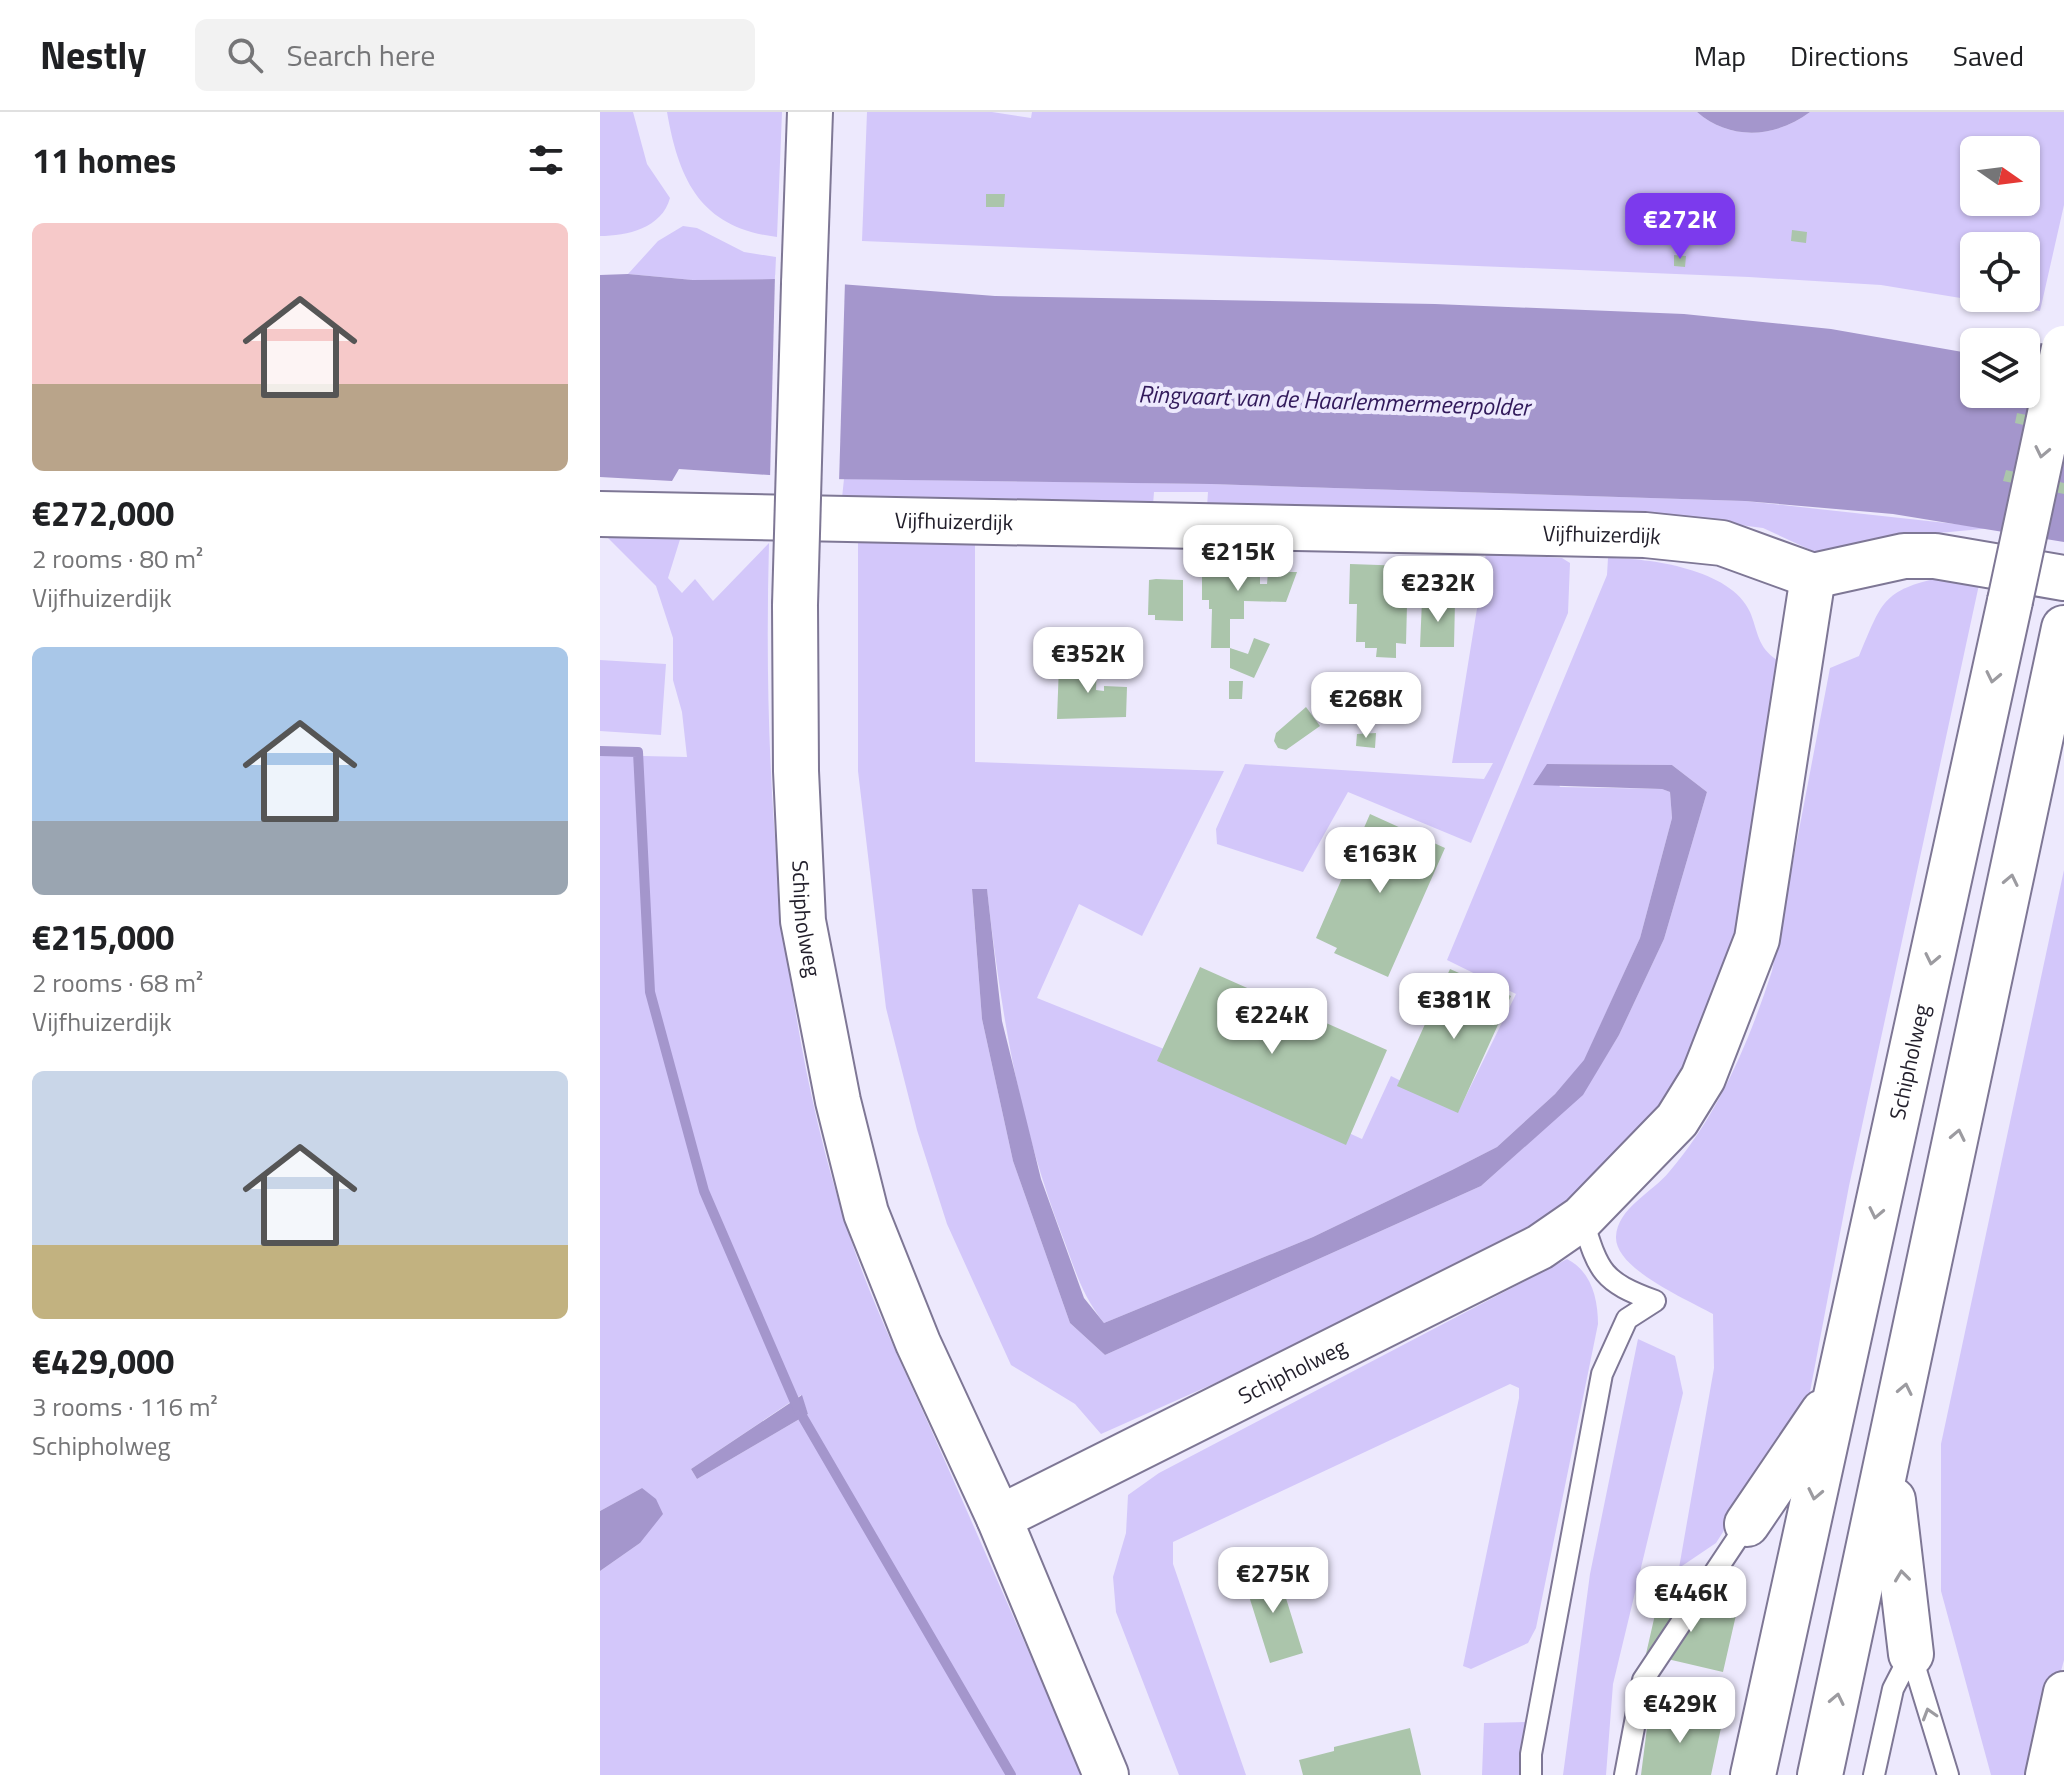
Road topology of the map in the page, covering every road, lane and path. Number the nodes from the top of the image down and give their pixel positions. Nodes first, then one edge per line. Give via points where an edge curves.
1 (810, 112) edge
2 (2064, 348) edge
3 (600, 514) edge
4 (1813, 576) junction
5 (2064, 578) edge
6 (2064, 628) edge
7 (1582, 1218) junction
8 (1837, 1390) junction
9 (1889, 1465) junction
10 (999, 1518) junction
11 (1747, 1524) joint
12 (1911, 1654) junction
13 (2064, 1692) edge
14 (1106, 1775) edge
15 (1531, 1775) edge
16 (1625, 1775) edge
17 (1753, 1775) edge
18 (1820, 1775) edge
19 (1874, 1775) edge
20 (1948, 1775) edge
21 (2046, 1775) edge

1 - 10 main road, Schipholweg, bridge via 795,605 803,921 866,1213 918,1343
2 -> 8 main road, Schipholweg, bridge
3 - 4 main road, Vijfhuizerdijk via 1645,535 1722,543
4 - 5 main road, Vijfhuizerdijk via 1904,556 1935,556
4 - 7 main road, Schipholweg via 1757,939 1703,1078 1677,1120
9 -> 6 main road
7 - 10 main road, Schipholweg via 1540,1247
7 - 15 lane via 1597,1266 1623,1289 1655,1301 1627,1319 1602,1374
8 - 11 main road
8 -> 17 main road, Schipholweg
12 -> 9 main road
18 -> 9 main road
10 - 14 main road, Schipholweg
11 - 16 lane via 1643,1680
12 - 19 lane via 1893,1689
20 -> 12 lane
13 - 21 street

